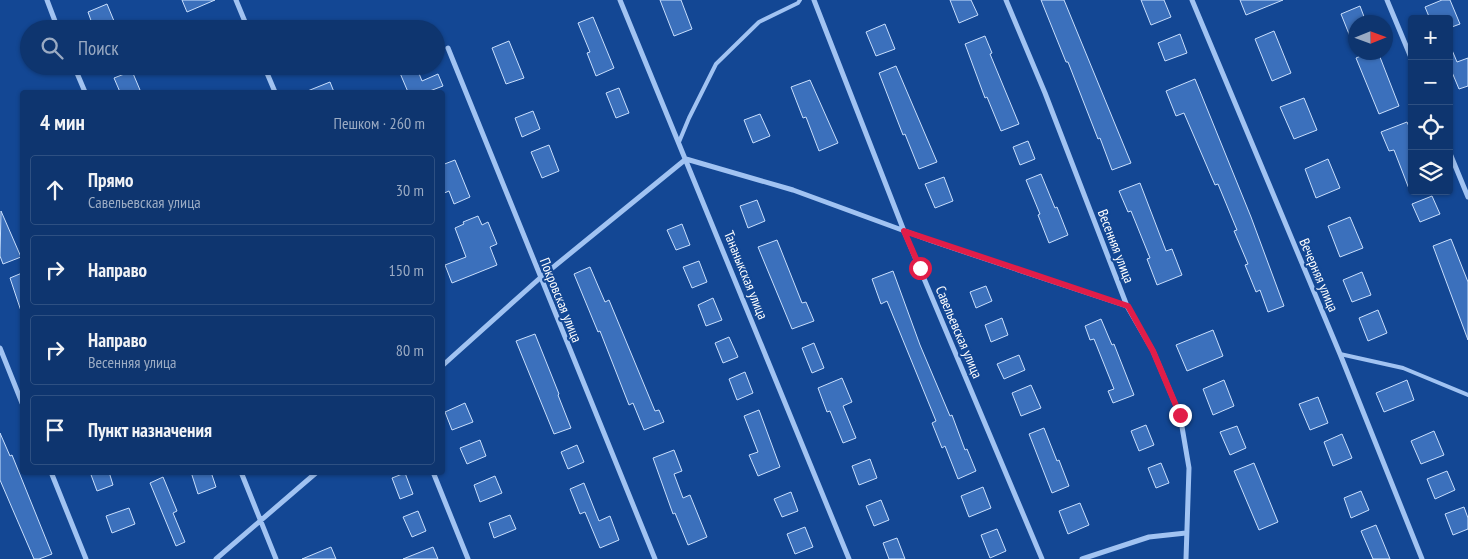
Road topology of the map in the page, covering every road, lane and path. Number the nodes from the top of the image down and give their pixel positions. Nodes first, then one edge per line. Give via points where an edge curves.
1 (46, 0) edge
2 (236, 0) edge
3 (620, 0) edge
4 (800, 0) edge
5 (814, 0) edge
6 (1006, 0) edge
7 (1192, 0) edge
8 (1387, 0) edge
9 (54, 20) edge
10 (244, 20) edge
11 (448, 48) dead end
12 (1408, 50) edge
13 (78, 75) edge
14 (268, 75) edge
15 (84, 90) edge
16 (274, 90) edge
17 (679, 142) junction
18 (686, 159) junction
19 (1453, 161) edge
20 (1468, 197) edge
21 (904, 231) junction
22 (540, 278) junction
23 (1128, 306) junction
24 (0, 348) edge
25 (1340, 354) junction
26 (445, 363) edge
27 (1468, 395) edge
28 (20, 398) edge
29 (52, 475) edge
30 (242, 475) edge
31 (313, 475) edge
32 (434, 475) edge
33 (260, 520) junction
34 (1186, 533) junction
35 (86, 559) edge
36 (216, 559) edge
37 (276, 559) edge
38 (468, 559) edge
39 (655, 559) edge
40 (849, 559) edge
41 (1042, 559) edge
42 (1082, 559) edge
43 (1186, 559) edge
44 (1422, 559) edge

1 - 9 street
2 - 10 street
3 - 17 street, Тананыкская улица
4 - 17 lane via 759,22 716,64
5 - 21 street, Савельевская улица
6 - 23 street, Весенняя улица
7 - 25 street, Вечерняя улица
8 - 12 street
11 - 22 street, Покровская улица
13 - 15 street
14 - 16 street
17 - 18 street, Тананыкская улица
18 - 21 street via 793,190
18 - 22 street
18 - 40 street, Тананыкская улица
19 - 20 street
21 - 23 street
21 - 41 street, Савельевская улица
22 - 26 street
22 - 39 street, Покровская улица
23 - 34 street, Весенняя улица via 1153,351 1180,415 1189,468
24 - 28 street
25 - 27 lane via 1404,368
25 - 44 street, Вечерняя улица
29 - 35 street
30 - 33 street
31 - 33 street
32 - 38 street
33 - 36 street
33 - 37 street
34 - 42 street via 1149,537
34 - 43 street, Весенняя улица

